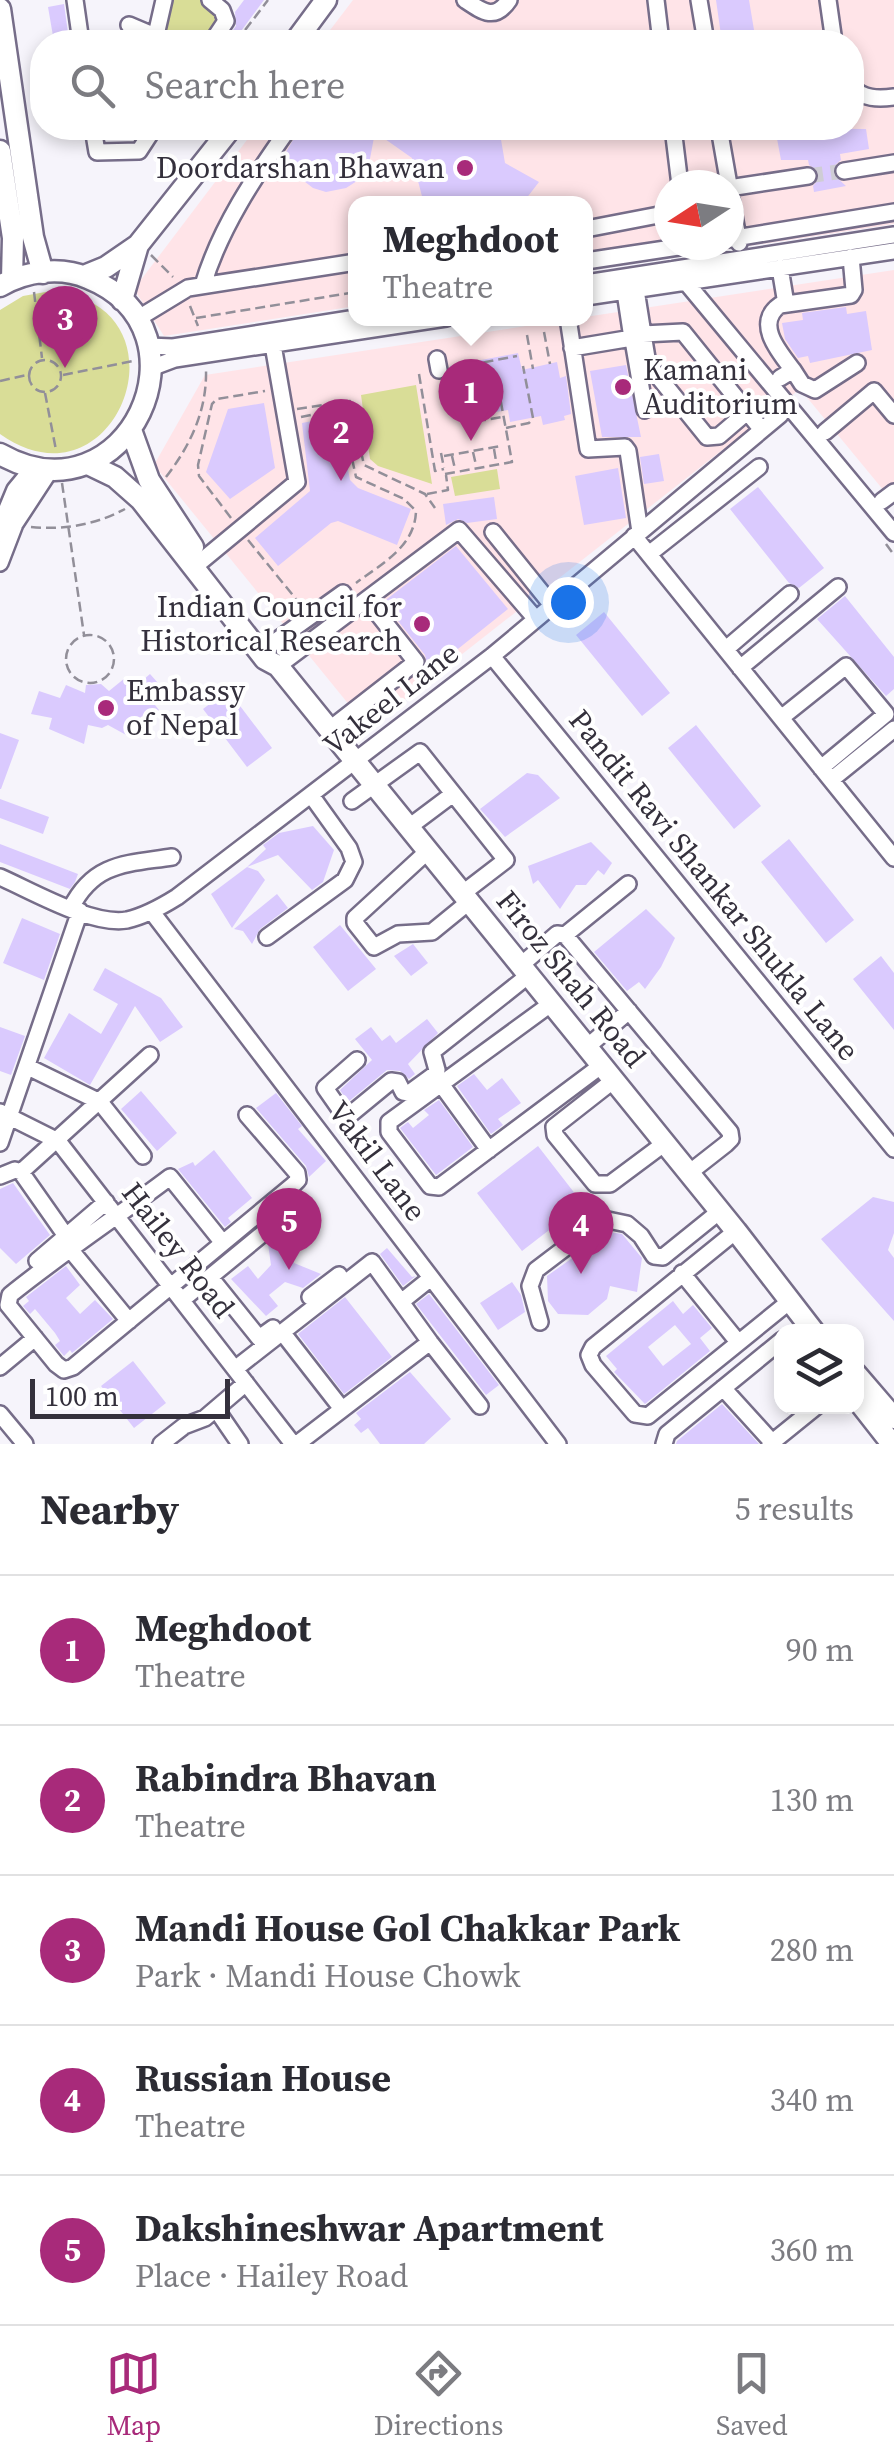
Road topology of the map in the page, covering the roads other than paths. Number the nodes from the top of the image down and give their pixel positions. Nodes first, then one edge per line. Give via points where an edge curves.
1 (75, 0) edge
2 (164, 0) edge
3 (210, 0) edge
4 (326, 0) edge
5 (465, 0) edge
6 (509, 0) edge
7 (656, 0) edge
8 (700, 0) edge
9 (828, 0) edge
10 (0, 9) edge
11 (129, 25) dead end
12 (79, 30) edge
13 (142, 30) edge
14 (162, 30) edge
15 (220, 30) edge
16 (306, 30) edge
17 (660, 30) edge
18 (704, 30) edge
19 (832, 30) edge
20 (864, 95) edge
21 (894, 97) edge
22 (95, 140) edge
23 (146, 140) edge
24 (221, 140) edge
25 (280, 140) edge
26 (674, 140) edge
27 (722, 140) edge
28 (0, 151) edge
29 (894, 163) edge
30 (678, 170) edge
31 (726, 170) edge
32 (844, 170) tunnel mouth
33 (808, 176) tunnel mouth
34 (744, 185) edge
35 (894, 212) edge
36 (654, 217) edge
37 (593, 227) edge
38 (894, 235) edge
39 (744, 236) edge
40 (138, 245) junction
41 (654, 251) edge
42 (894, 251) edge
43 (633, 255) junction
44 (851, 258) junction
45 (744, 259) edge
46 (593, 260) edge
47 (708, 260) edge
48 (735, 260) edge
49 (348, 263) edge
50 (710, 264) junction
51 (780, 268) junction
52 (84, 276) junction
53 (680, 276) junction
54 (22, 278) edge
55 (593, 283) edge
56 (204, 286) junction
57 (633, 286) junction
58 (593, 296) edge
59 (122, 300) junction
60 (786, 304) junction
61 (137, 318) junction
62 (348, 319) edge
63 (395, 326) edge
64 (569, 326) edge
65 (638, 336) junction
66 (273, 345) junction
67 (572, 348) junction
68 (150, 357) junction
69 (857, 363) dead end
70 (645, 410) dead end
71 (748, 412) junction
72 (780, 415) dead end
73 (894, 416) edge
74 (132, 430) junction
75 (762, 430) junction
76 (825, 432) dead end
77 (0, 454) edge
78 (88, 464) junction
79 (759, 467) dead end
80 (49, 469) junction
81 (147, 494) junction
82 (7, 528) edge
83 (492, 532) dead end
84 (894, 533) edge
85 (637, 534) junction
86 (649, 554) junction
87 (0, 563) edge
88 (198, 564) junction
89 (838, 587) dead end
90 (343, 593) road end
91 (790, 594) dead end
92 (366, 600) junction
93 (550, 604) junction
94 (536, 618) junction
95 (726, 650) junction
96 (273, 656) junction
97 (492, 656) junction
98 (740, 668) junction
99 (894, 696) edge
100 (781, 718) junction
101 (890, 722) edge
102 (330, 729) junction
103 (356, 760) junction
104 (826, 774) junction
105 (375, 784) junction
106 (453, 794) junction
107 (311, 795) junction
108 (352, 800) dead end
109 (410, 826) junction
110 (429, 850) junction
111 (172, 856) dead end
112 (894, 858) edge
113 (0, 877) edge
114 (628, 884) dead end
115 (466, 897) junction
116 (75, 910) junction
117 (152, 912) junction
118 (565, 935) junction
119 (267, 937) dead end
120 (525, 970) junction
121 (552, 1004) junction
122 (629, 1011) junction
123 (587, 1047) junction
124 (150, 1055) dead end
125 (358, 1060) dead end
126 (28, 1067) junction
127 (608, 1073) junction
128 (441, 1084) junction
129 (100, 1102) junction
130 (5, 1115) edge
131 (247, 1115) dead end
132 (58, 1141) junction
133 (0, 1143) edge
134 (665, 1143) junction
135 (894, 1149) edge
136 (489, 1150) junction
137 (143, 1156) dead end
138 (22, 1172) junction
139 (689, 1172) junction
140 (0, 1176) edge
141 (106, 1202) junction
142 (720, 1211) junction
143 (288, 1213) dead end
144 (118, 1217) junction
145 (736, 1231) junction
146 (67, 1242) junction
147 (222, 1243) junction
148 (682, 1273) junction
149 (339, 1275) dead end
150 (210, 1278) junction
151 (431, 1278) junction
152 (0, 1282) edge
153 (171, 1286) junction
154 (182, 1300) junction
155 (790, 1301) junction
156 (401, 1302) junction
157 (129, 1320) junction
158 (540, 1322) dead end
159 (801, 1324) edge
160 (282, 1332) junction
161 (35, 1338) junction
162 (259, 1338) junction
163 (430, 1342) junction
164 (738, 1342) junction
165 (774, 1347) edge
166 (233, 1366) junction
167 (0, 1367) edge
168 (246, 1383) junction
169 (864, 1383) edge
170 (723, 1388) junction
171 (480, 1406) dead end
172 (216, 1408) junction
173 (864, 1408) edge
174 (342, 1409) junction
175 (0, 1414) edge
176 (808, 1414) edge
177 (894, 1418) edge
178 (771, 1443) edge
179 (25, 1444) edge
180 (162, 1444) edge
181 (240, 1444) edge
182 (295, 1444) edge
183 (558, 1444) edge
184 (664, 1444) edge
185 (892, 1444) edge

1 - 12 street
2 - 14 street
3 - 15 street via 226,21
4 - 16 main road
5 - 6 street via 493,14
7 - 17 street
8 - 18 street
9 - 19 street
10 - 54 main road via 33,236
11 - 13 street
20 - 21 street
22 - 23 street via 97,152 138,151
24 - 40 main road
25 - 56 street via 252,180
26 - 30 street
27 - 31 street
28 - 54 main road
29 - 32 street
33 - 34 street
35 - 39 street
36 - 37 street
38 - 45 street
40 - 52 main road
40 - 59 main road
41 - 43 street
42 - 44 street
43 - 46 street
43 - 57 street
44 - 51 street
44 - 60 street via 851,296
47 - 50 street
48 - 50 street
49 - 56 street
50 - 53 street
51 - 53 street
51 - 60 street
52 - 54 main road
52 - 59 main road
53 - 57 street
53 - 84 street
55 - 57 street
56 - 61 street via 188,288
57 - 58 street
57 - 65 street
59 - 61 main road
60 - 69 street via 773,310 769,325 787,374 815,390
61 - 68 main road
62 - 68 street via 173,346
63 - 66 street
64 - 67 street
65 - 67 street
65 - 70 street
65 - 71 street via 683,332
65 - 71 street via 648,364 706,437 718,436
66 - 68 street
66 - 88 street via 297,482
67 - 85 street via 588,449 628,450
68 - 74 main road via 146,402
71 - 75 street
72 - 75 street, Vakeel Lane
73 - 76 street via 874,391
74 - 78 main road
74 - 81 main road, Firoz Shah Road
75 - 85 street, Vakeel Lane
77 - 80 main road
78 - 80 main road
78 - 81 main road, Firoz Shah Road
79 - 86 street
80 - 82 main road via 17,491
81 - 88 main road, Firoz Shah Road
82 - 87 street
83 - 93 street
85 - 86 street
85 - 93 street, Vakeel Lane
86 - 95 street
88 - 96 main road, Firoz Shah Road
89 - 98 street
90 - 96 street
91 - 95 street
92 - 94 street via 459,530
92 - 96 street
92 - 102 street via 416,662
93 - 94 street, Vakeel Lane
94 - 97 street, Vakeel Lane
95 - 98 street
96 - 102 main road, Firoz Shah Road
97 - 103 street, Vakeel Lane
97 - 135 street, Pandit Ravi Shankar Shukla Lane
98 - 100 street
99 - 101 street
100 - 101 street via 846,666
100 - 104 street
101 - 104 street
102 - 103 main road, Firoz Shah Road
103 - 105 main road, Firoz Shah Road
103 - 107 street, Vakeel Lane
104 - 112 street
105 - 106 street via 420,752
105 - 108 street
105 - 109 main road, Firoz Shah Road
106 - 109 street
106 - 115 street via 506,860
107 - 117 street, Vakeel Lane
107 - 119 street via 354,862 345,880
109 - 110 main road, Firoz Shah Road
110 - 115 main road, Firoz Shah Road
110 - 115 street via 355,918 374,947 398,934 432,932
111 - 116 street via 107,869 88,882
113 - 116 street, Vakeel Lane
114 - 118 street
115 - 120 main road, Firoz Shah Road
116 - 117 street, Vakeel Lane via 124,921
116 - 126 street
117 - 151 street, Vakil Lane
118 - 120 street via 557,934
118 - 122 street
120 - 121 main road, Firoz Shah Road
120 - 125 street via 432,1052 435,1074 409,1093 392,1081 346,1118 325,1088
121 - 123 main road, Firoz Shah Road
121 - 128 street
122 - 123 street
122 - 139 street via 730,1132 726,1144
123 - 127 main road, Firoz Shah Road
124 - 129 street
126 - 129 street
126 - 130 street
127 - 134 main road, Firoz Shah Road
127 - 134 street via 554,1126 559,1140 602,1186
127 - 136 street
128 - 136 street
128 - 136 street via 388,1122 388,1132 434,1188
129 - 132 street
129 - 137 street
130 - 132 street, Hailey Road
130 - 133 street
131 - 147 street via 298,1180
132 - 138 street
132 - 141 street, Hailey Road
134 - 139 main road, Firoz Shah Road
138 - 140 street
138 - 146 street
139 - 142 main road, Firoz Shah Road
141 - 144 street, Hailey Road
141 - 146 street
142 - 145 main road, Firoz Shah Road
142 - 158 street via 662,1257 627,1224 608,1220 594,1226 536,1270 530,1286
143 - 150 street
144 - 146 street
144 - 147 street via 170,1177
144 - 153 street, Hailey Road
145 - 148 street
145 - 155 main road, Firoz Shah Road
146 - 152 street via 7,1286
146 - 157 street
146 - 161 street via 10,1295 8,1304
147 - 153 street
148 - 164 street
148 - 164 street via 593,1346 593,1365 640,1417 648,1416
149 - 162 street
150 - 154 street
150 - 162 street
151 - 156 street
151 - 183 street, Vakil Lane
153 - 154 street, Hailey Road
153 - 157 street
154 - 166 street, Hailey Road
155 - 159 main road, Firoz Shah Road
155 - 164 street
156 - 160 street via 372,1262
156 - 163 street
157 - 161 street via 64,1370
160 - 166 street
160 - 174 street
161 - 167 street
162 - 166 street
163 - 171 street
163 - 174 street
165 - 170 street
166 - 168 street, Hailey Road
168 - 172 street
168 - 182 street, Hailey Road
169 - 177 main road
170 - 178 street
170 - 184 street
172 - 180 street
172 - 181 street
173 - 185 main road
174 - 182 street
175 - 179 street
176 - 178 street

